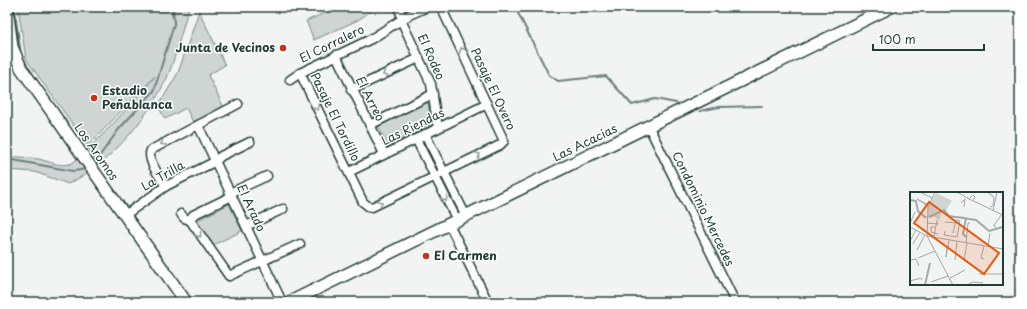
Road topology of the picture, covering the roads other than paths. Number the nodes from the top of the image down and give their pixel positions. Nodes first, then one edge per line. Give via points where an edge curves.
1 (398, 7) edge
2 (427, 7) edge
3 (441, 7) edge
4 (891, 7) edge
5 (7, 8) edge
6 (401, 20) junction
7 (336, 55) junction
8 (419, 58) junction
9 (300, 73) junction
10 (290, 80) dead end
11 (351, 90) junction
12 (433, 94) junction
13 (238, 104) dead end
14 (487, 104) junction
15 (198, 125) junction
16 (370, 125) junction
17 (649, 127) junction
18 (438, 128) junction
19 (424, 134) junction
20 (416, 138) junction
21 (250, 142) dead end
22 (384, 154) junction
23 (216, 162) junction
24 (349, 172) junction
25 (443, 172) junction
26 (268, 176) dead end
27 (434, 176) junction
28 (166, 186) junction
29 (231, 195) junction
30 (283, 209) dead end
31 (181, 214) dead end
32 (125, 215) junction
33 (190, 220) junction
34 (457, 220) junction
35 (246, 226) junction
36 (300, 244) dead end
37 (262, 260) junction
38 (186, 302) edge
39 (282, 302) edge
40 (290, 302) edge
41 (488, 302) edge
42 (736, 302) edge

1 - 6 street, El Rodeo
2 - 6 street, El Corralero
14 -> 3 street, Pasaje El Overo
4 - 17 street, Las Acacias
5 - 32 street, Los Aromos via 15,58
6 - 7 street, El Corralero via 371,39
6 - 8 street, El Rodeo
7 - 9 street, El Corralero
7 - 11 street, El Arreo
8 -> 11 street
8 - 12 street, El Rodeo
9 - 10 street, El Corralero
9 -> 24 street, Pasaje El Tordillo
11 - 16 street, El Arreo
12 - 16 street
12 - 18 street, El Rodeo
13 - 15 street
14 - 18 street, Las Riendas
25 -> 14 street, Pasaje El Overo via 504,141
15 - 23 street, El Arado
15 -> 28 street via 151,150 151,160
16 - 22 street, El Arreo
17 - 34 street, Las Acacias
17 - 42 street, Condominio Mercedes
18 - 19 street, Las Riendas
19 - 20 street, Las Riendas
19 - 25 street
20 - 22 street, Las Riendas
20 - 27 street
21 - 23 street, La Trilla via 220,156
22 - 24 street, Las Riendas
23 - 28 street, La Trilla
23 - 29 street, El Arado
24 -> 27 street, Pasaje El Tordillo via 363,202 369,207
25 - 27 street
25 - 34 street
26 - 29 street
27 -> 34 street
28 - 32 street, La Trilla
29 - 33 street via 193,215
29 - 35 street, El Arado
30 - 35 street
31 - 33 street
32 - 38 street, Los Aromos
33 -> 37 street via 229,276
34 - 40 street, Las Acacias
34 - 41 street
35 - 37 street, El Arado
36 - 37 street
37 - 39 street, El Arado

